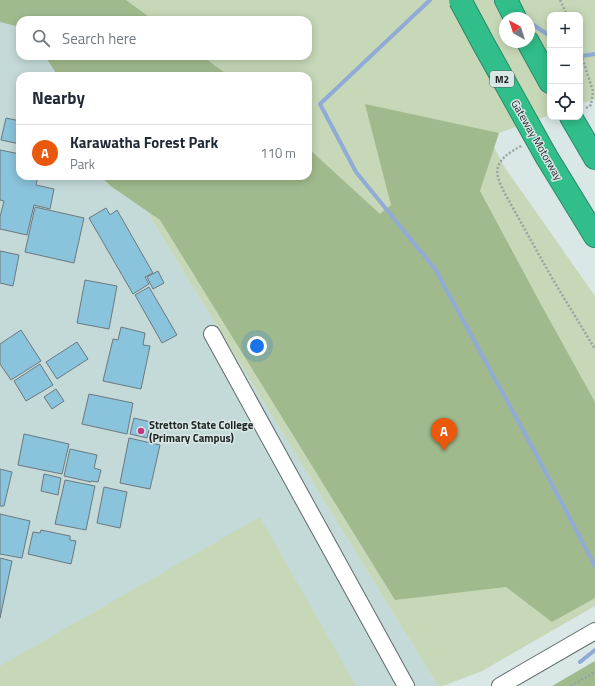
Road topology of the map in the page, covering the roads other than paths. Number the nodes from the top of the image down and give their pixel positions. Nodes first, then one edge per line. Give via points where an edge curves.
1 (460, 0) edge
2 (506, 0) edge
3 (512, 12) edge
4 (531, 48) edge
5 (547, 77) edge
6 (576, 126) edge
7 (595, 158) edge
8 (595, 236) edge
9 (212, 334) dead end
10 (595, 631) edge
11 (406, 686) edge
12 (500, 686) edge

1 - 8 highway, Gateway Motorway / M2, bridge via 546,156
2 - 3 highway
4 - 5 highway
6 - 7 highway
9 - 11 street
10 - 12 street

